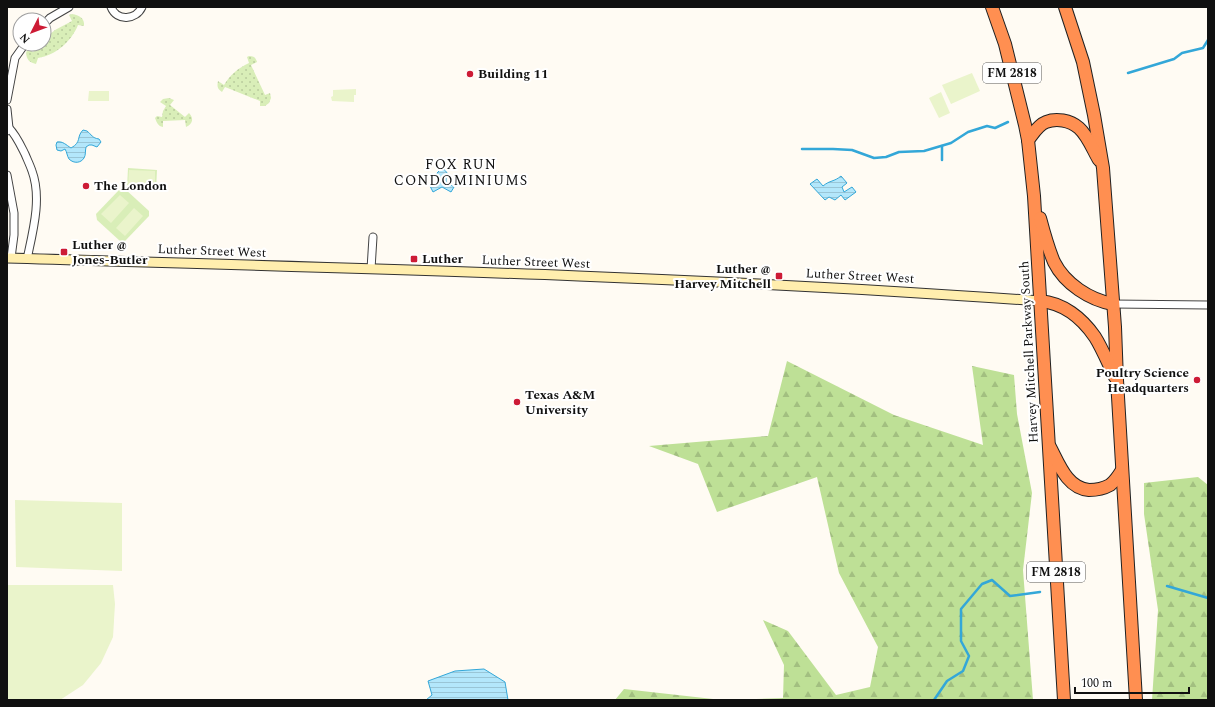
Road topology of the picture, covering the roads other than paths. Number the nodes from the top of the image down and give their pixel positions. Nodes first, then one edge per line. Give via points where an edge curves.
1 (69, 7) edge
2 (111, 7) edge
3 (142, 7) edge
4 (992, 7) edge
5 (1066, 7) edge
6 (52, 17) edge
7 (19, 52) edge
8 (7, 100) edge
9 (7, 109) edge
10 (8, 130) edge
11 (1028, 140) junction
12 (1103, 168) junction
13 (7, 175) edge
14 (1034, 196) junction
15 (373, 237) dead end
16 (9, 258) edge
17 (27, 259) junction
18 (371, 269) junction
19 (1040, 301) junction
20 (1113, 304) junction
21 (1208, 305) edge
22 (1117, 380) junction
23 (1048, 445) junction
24 (1122, 470) junction
25 (1064, 700) edge
26 (1136, 700) edge

1 - 6 street
2 - 3 street via 117,15 124,18 131,18
4 - 11 highway, Harvey Mitchell Parkway South / FM 2818 via 1016,84
5 - 12 highway via 1083,62
7 - 8 street via 15,58
9 - 10 street
10 - 17 street via 14,134 21,146 34,179 37,202
11 - 12 highway via 1037,128 1046,122 1068,122 1079,128
11 - 14 highway, Harvey Mitchell Parkway South / FM 2818
12 - 20 highway
13 - 16 street via 14,214 14,235
14 - 19 highway, Harvey Mitchell Parkway South / FM 2818
14 - 20 highway via 1055,264 1085,295
15 - 18 street
16 - 17 street, Luther Street West
17 - 18 street, Luther Street West
18 - 19 street, Luther Street West via 820,286
19 - 22 highway via 1058,304 1084,323 1096,338
19 - 23 highway, Harvey Mitchell Parkway South / FM 2818
20 - 21 street
20 - 22 highway
22 - 24 highway
23 - 24 highway via 1068,478 1075,485 1085,489 1101,489 1111,484
23 - 25 highway, Harvey Mitchell Parkway South / FM 2818
24 - 26 highway

